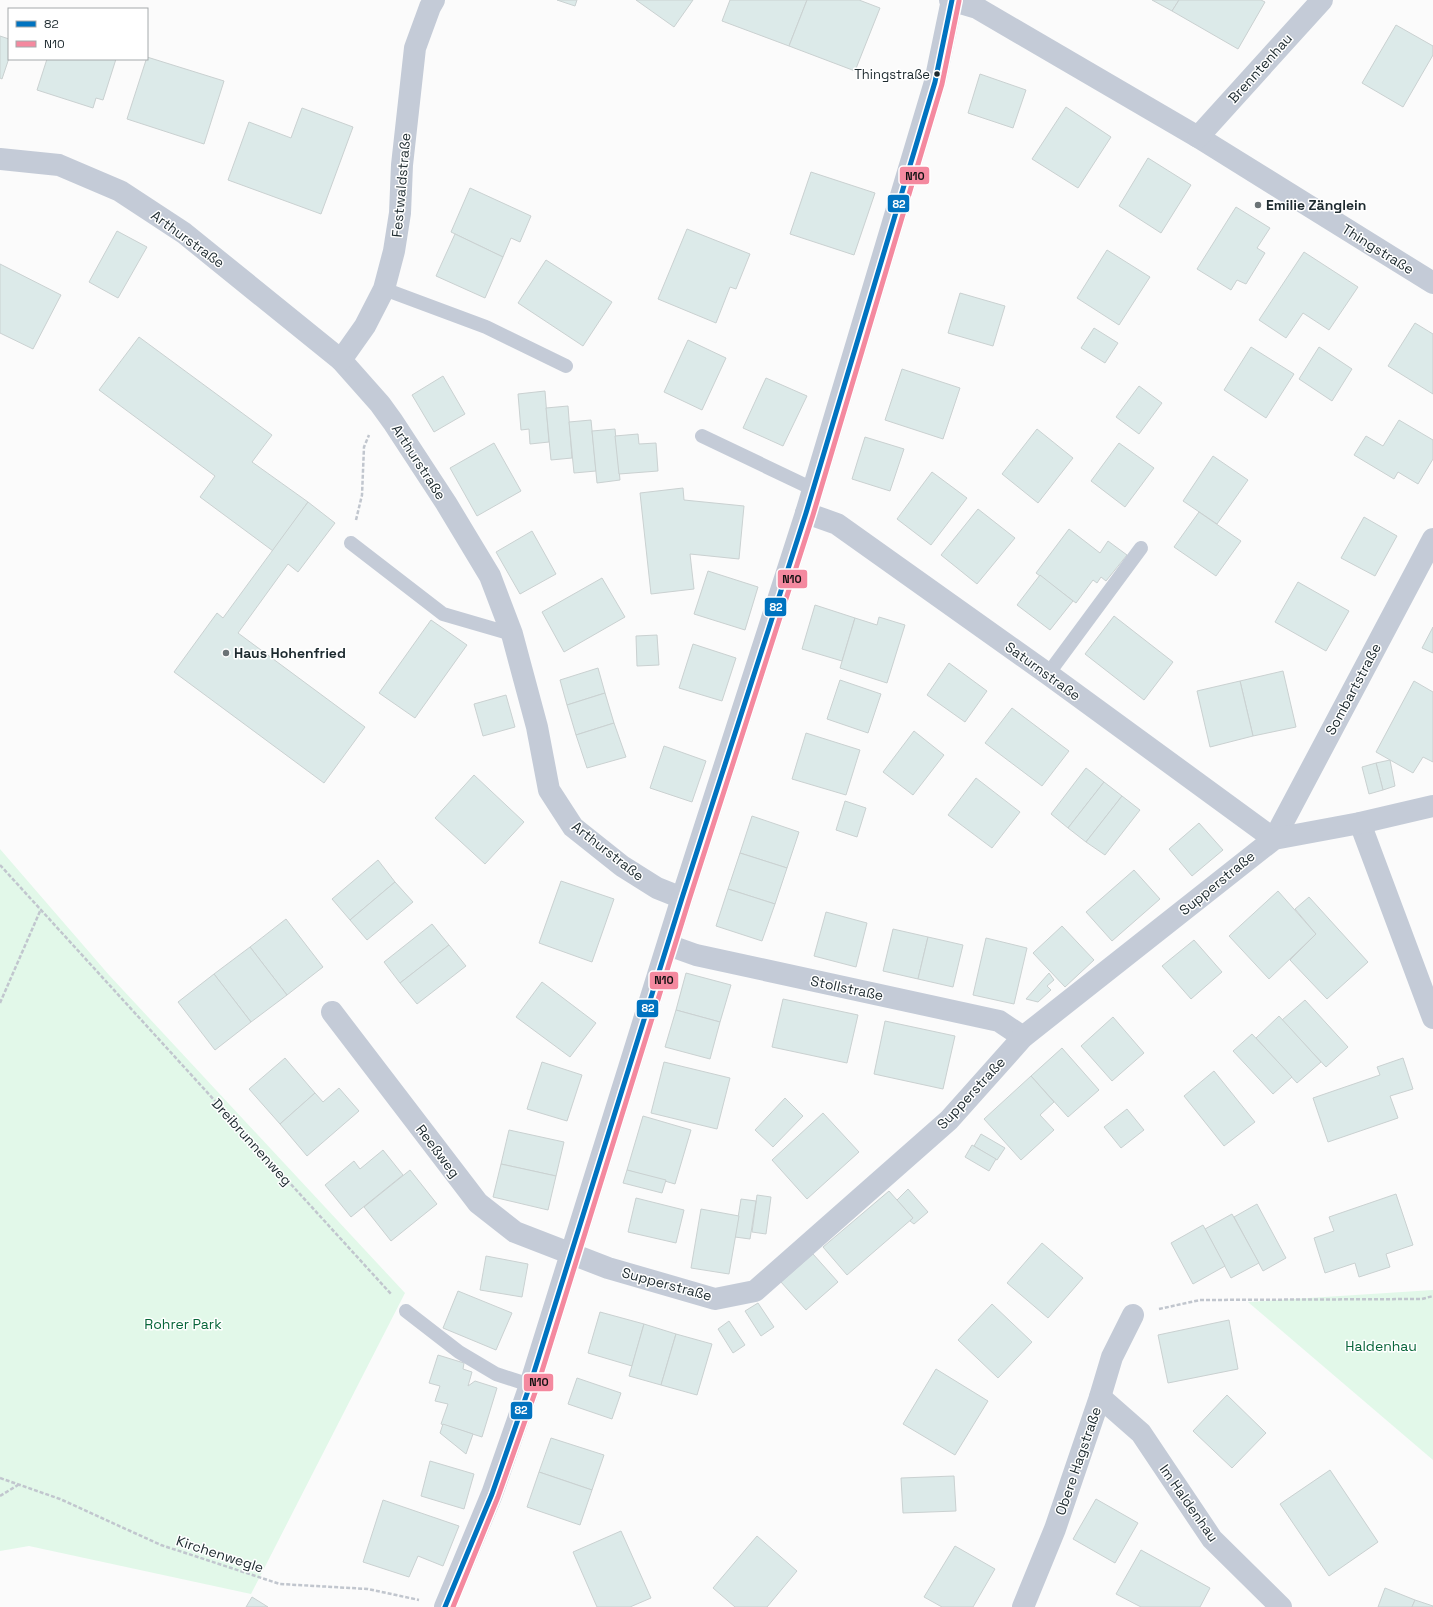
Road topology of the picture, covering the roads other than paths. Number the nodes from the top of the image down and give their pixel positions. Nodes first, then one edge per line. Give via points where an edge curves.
1 (434, 0) edge
2 (951, 0) edge
3 (1322, 0) edge
4 (1198, 137) junction
5 (0, 159) edge
6 (1433, 283) edge
7 (384, 289) junction
8 (341, 360) junction
9 (566, 366) dead end
10 (702, 436) dead end
11 (813, 489) junction
12 (806, 513) junction
13 (1433, 539) edge
14 (351, 543) road end
15 (1141, 548) dead end
16 (512, 634) junction
17 (1048, 674) junction
18 (1433, 806) edge
19 (1360, 823) junction
20 (1274, 838) junction
21 (682, 898) junction
22 (668, 945) junction
23 (1427, 988) edge
24 (332, 1012) dead end
25 (1433, 1018) edge
26 (1024, 1037) junction
27 (572, 1254) junction
28 (406, 1311) road end
29 (1133, 1315) road end
30 (530, 1385) junction
31 (1100, 1397) junction
32 (446, 1607) edge
33 (1022, 1607) edge
34 (1281, 1607) edge

1 - 7 street, Festwaldstraße via 415,48 402,165 400,213
2 - 4 street, Thingstraße via 977,8
2 - 11 street via 935,82
3 - 4 street, Brenntenhau
4 - 6 street, Thingstraße
5 - 8 street, Arthurstraße via 59,165 120,191 184,232
7 - 8 street, Festwaldstraße via 365,326
7 - 9 lane via 486,327
8 - 16 street, Arthurstraße via 380,404 446,503 490,576
10 - 11 lane
11 - 12 street
12 - 17 street, Saturnstraße via 837,524
12 - 21 street
13 - 20 street, Sombartstraße
14 - 16 lane via 443,614
15 - 17 lane
16 - 21 street, Arthurstraße via 537,727 549,790 573,827 622,866 657,888
17 - 20 street, Saturnstraße
18 - 19 street, Supperstraße
19 - 20 street, Supperstraße
19 - 23 street
20 - 26 street, Supperstraße
21 - 22 street
22 - 26 street, Stollstraße via 696,955 999,1021
22 - 27 street
23 - 25 street
24 - 27 street, Reeßweg via 478,1203 516,1232
26 - 27 street, Supperstraße via 949,1120 754,1290 715,1298 608,1268
27 - 30 street
28 - 30 lane via 459,1352 489,1370
29 - 31 street, Obere Hagstraße via 1112,1357
30 - 32 street via 492,1494
31 - 33 street, Obere Hagstraße via 1055,1529
31 - 34 street, Im Haldenhau via 1141,1433 1212,1540

